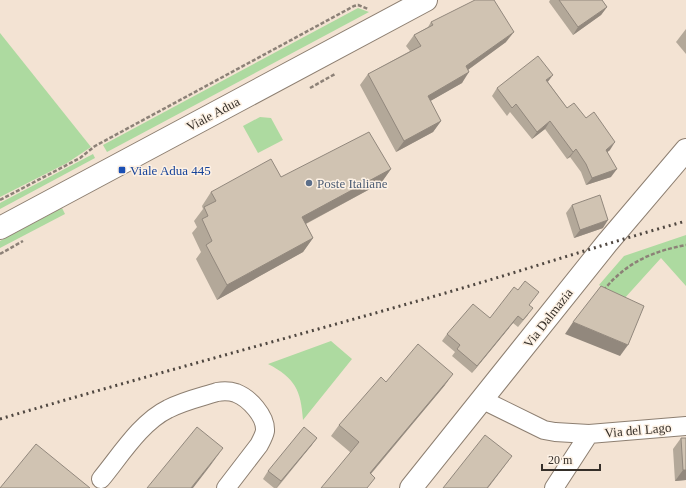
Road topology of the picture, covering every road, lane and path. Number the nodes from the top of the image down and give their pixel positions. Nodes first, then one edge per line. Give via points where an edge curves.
1 (426, 0) edge
2 (372, 11) dead end
3 (686, 150) edge
4 (0, 200) edge
5 (0, 228) edge
6 (686, 245) edge
7 (574, 285) junction
8 (483, 400) junction
9 (686, 426) edge
10 (589, 434) junction
11 (101, 479) dead end
12 (226, 488) edge
13 (411, 488) edge
14 (554, 488) edge

1 - 5 main road, Viale Adua
2 - 4 path via 358,5 354,6
3 - 7 main road, Via Dalmazia
6 - 7 path via 660,250 647,256 622,272 599,292 591,292
7 - 8 main road, Via Dalmazia
8 - 10 street, Via del Lago via 544,430
8 - 13 main road, Via Dalmazia
9 - 10 street, Via del Lago
10 - 14 street, Via del Lago
11 - 12 street via 142,428 156,416 178,404 224,391 236,393 248,401 261,416 265,430 259,445

